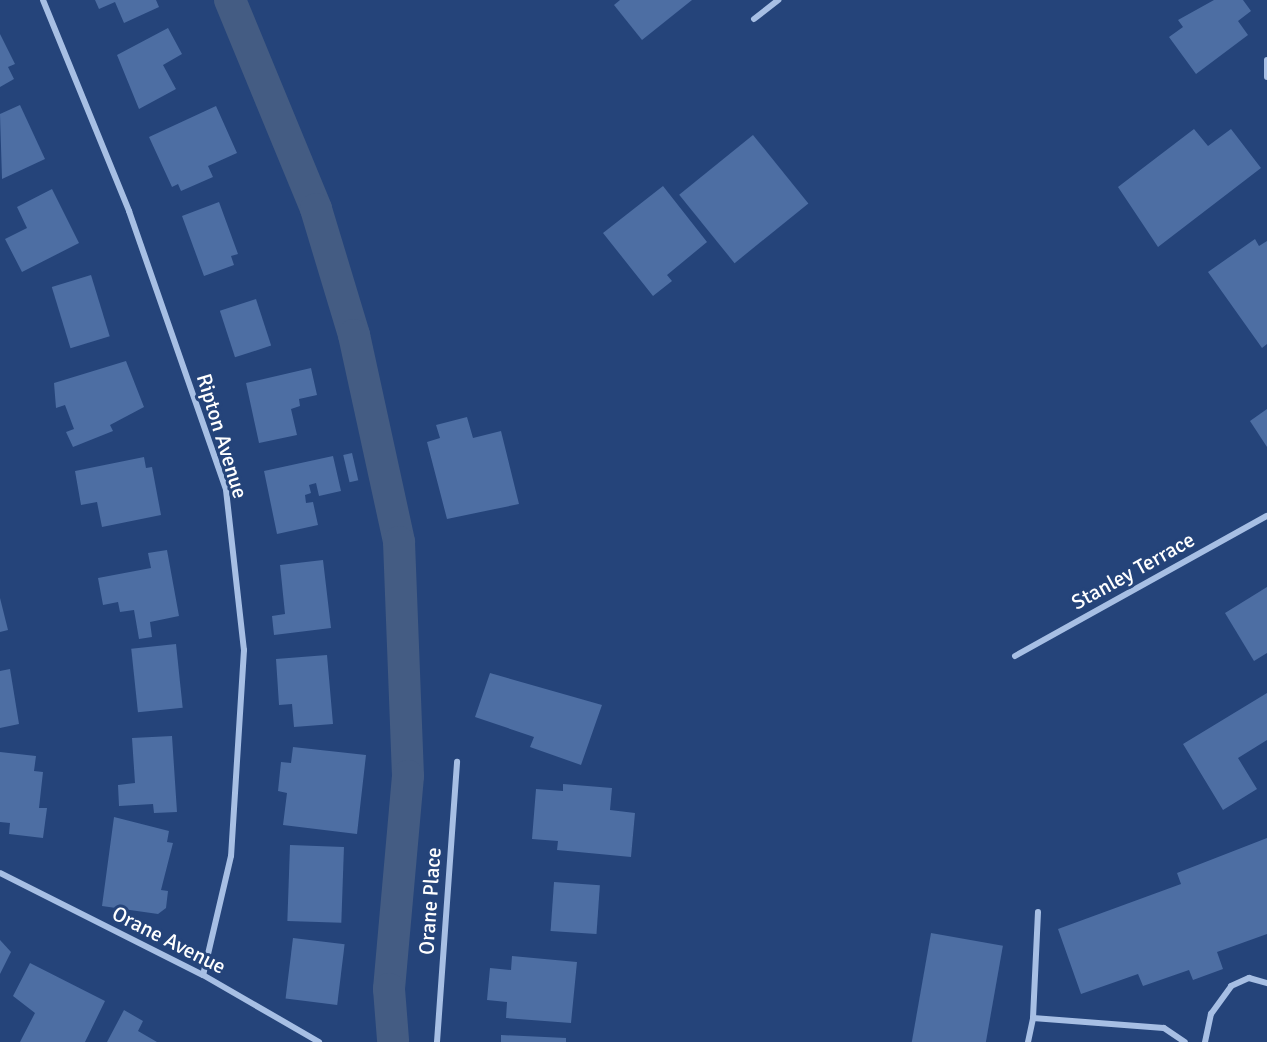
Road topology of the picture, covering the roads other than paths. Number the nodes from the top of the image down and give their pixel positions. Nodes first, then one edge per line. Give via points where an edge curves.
1 (43, 0) edge
2 (778, 0) edge
3 (754, 19) dead end
4 (1267, 60) edge
5 (1267, 77) edge
6 (1267, 516) edge
7 (1015, 656) dead end
8 (457, 762) dead end
9 (0, 873) edge
10 (1038, 912) dead end
11 (203, 975) junction
12 (1267, 983) edge
13 (1033, 1018) junction
14 (319, 1042) edge
15 (437, 1042) edge
16 (1028, 1042) edge
17 (1185, 1042) edge
18 (1205, 1042) edge

1 - 11 street, Ripton Avenue via 129,211 226,490 244,650 231,856
2 - 3 street
4 - 5 street
6 - 7 street, Stanley Terrace
8 - 15 street, Orane Place
9 - 11 street, Orane Avenue
10 - 13 street
11 - 14 street, Orane Avenue
12 - 18 street via 1250,978 1231,986 1211,1014
13 - 16 street
13 - 17 street via 1164,1028

